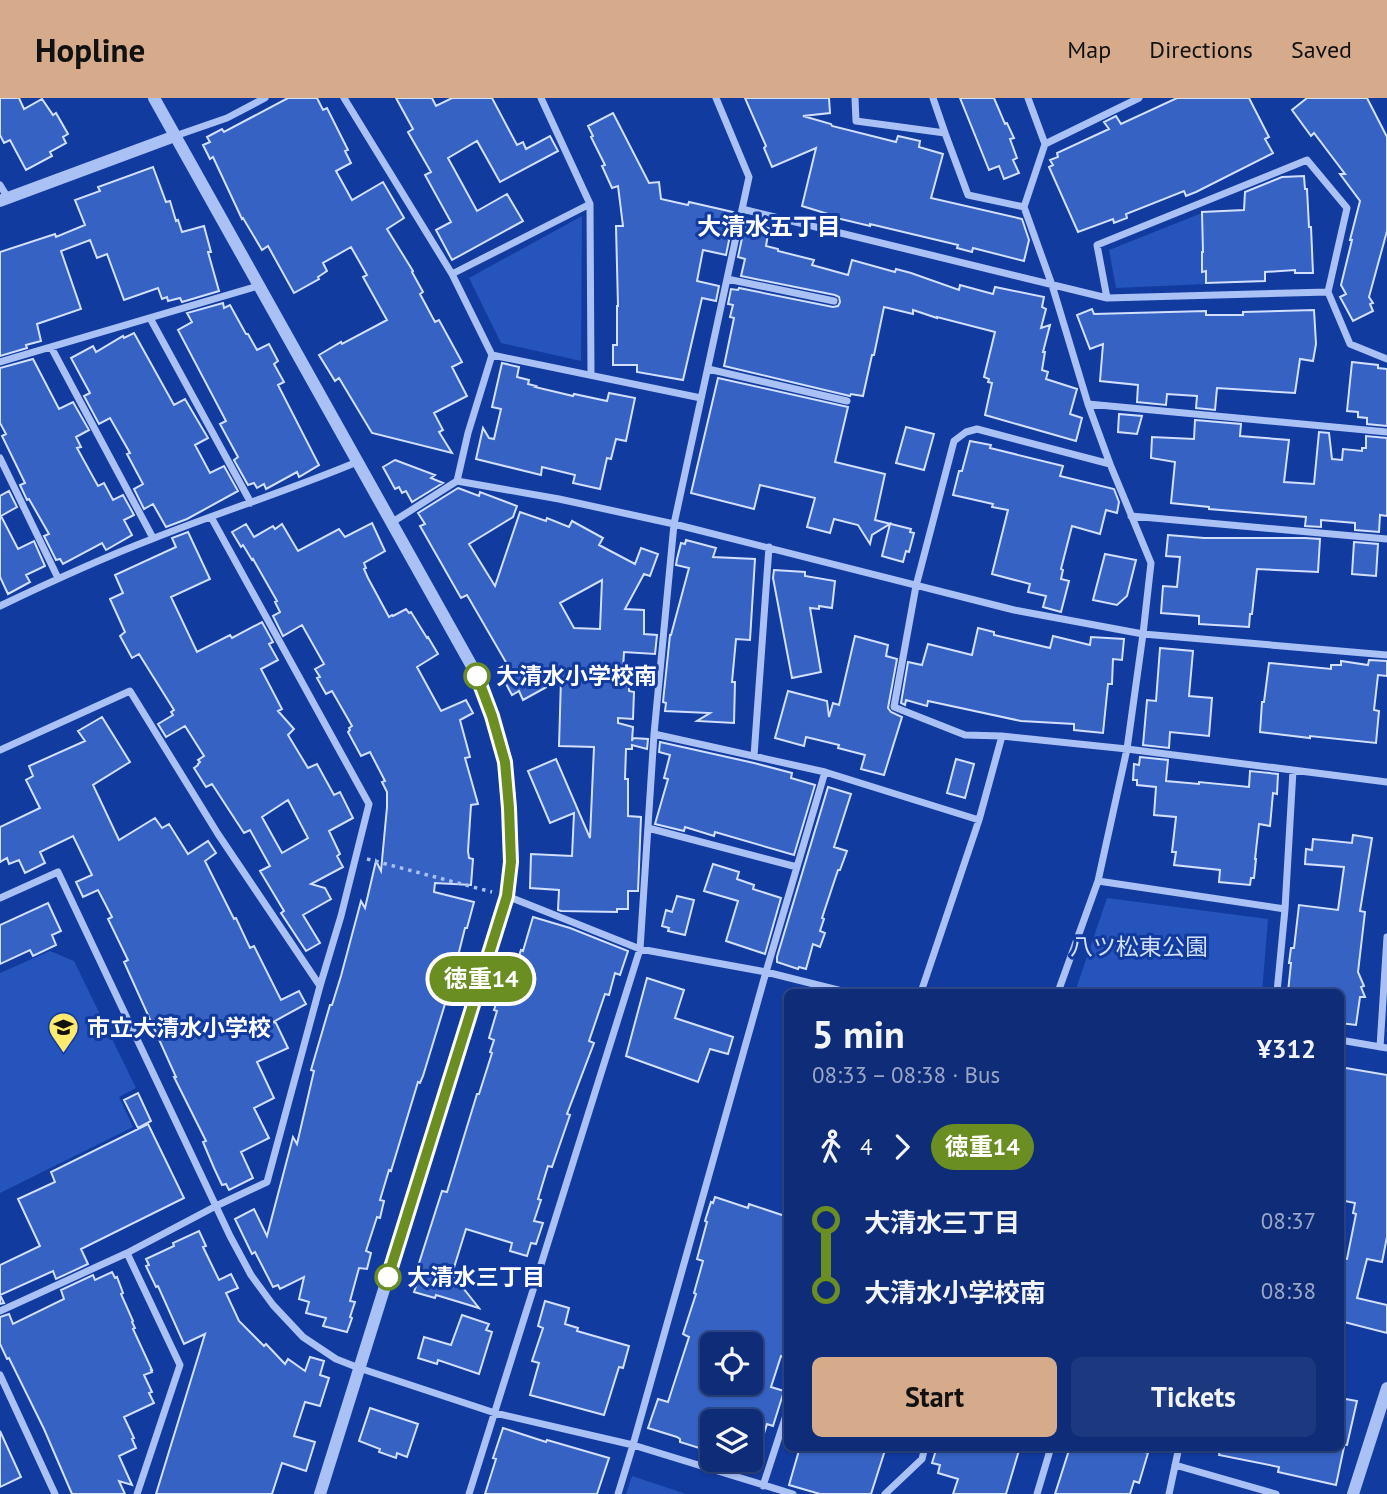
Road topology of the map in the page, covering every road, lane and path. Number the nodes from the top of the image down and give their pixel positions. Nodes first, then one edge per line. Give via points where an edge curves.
1 (154, 98) edge
2 (265, 98) edge
3 (344, 98) edge
4 (541, 98) edge
5 (716, 98) edge
6 (855, 98) edge
7 (933, 98) edge
8 (1028, 98) edge
9 (1139, 98) edge
10 (945, 133) junction
11 (175, 136) junction
12 (1045, 144) junction
13 (0, 185) edge
14 (4, 200) edge
15 (590, 204) junction
16 (1024, 206) junction
17 (742, 209) junction
18 (452, 274) junction
19 (727, 279) junction
20 (1052, 285) junction
21 (258, 286) junction
22 (1328, 292) junction
23 (1107, 298) junction
24 (834, 301) dead end
25 (150, 318) junction
26 (51, 347) junction
27 (492, 355) junction
28 (1387, 359) edge
29 (0, 362) edge
30 (708, 369) junction
31 (591, 375) junction
32 (701, 397) junction
33 (847, 401) dead end
34 (1088, 404) junction
35 (1387, 432) edge
36 (0, 458) edge
37 (357, 462) junction
38 (1110, 464) junction
39 (457, 481) junction
40 (251, 503) junction
41 (1131, 516) junction
42 (211, 517) junction
43 (391, 523) junction
44 (674, 524) junction
45 (153, 538) junction
46 (1387, 539) edge
47 (769, 547) junction
48 (58, 578) junction
49 (916, 586) junction
50 (0, 606) edge
51 (1143, 634) junction
52 (1387, 655) edge
53 (654, 734) junction
54 (1002, 737) junction
55 (1127, 749) junction
56 (0, 750) edge
57 (754, 756) junction
58 (1293, 770) junction
59 (825, 772) junction
60 (1387, 782) edge
61 (979, 820) junction
62 (648, 828) junction
63 (355, 856) junction
64 (797, 867) junction
65 (1098, 881) junction
66 (507, 896) junction
67 (0, 898) edge
68 (1284, 908) junction
69 (1387, 937) edge
70 (640, 949) junction
71 (766, 972) junction
72 (320, 986) junction
73 (834, 989) edge
74 (922, 989) edge
75 (1059, 989) edge
76 (1277, 989) edge
77 (1344, 1041) edge
78 (1383, 1047) edge
79 (216, 1206) junction
80 (127, 1253) junction
81 (0, 1311) edge
82 (359, 1368) junction
83 (0, 1375) edge
84 (1387, 1388) edge
85 (495, 1413) junction
86 (784, 1421) edge
87 (633, 1445) junction
88 (924, 1451) edge
89 (1050, 1451) edge
90 (1178, 1451) edge
91 (1175, 1465) junction
92 (763, 1486) junction
93 (55, 1494) edge
94 (137, 1494) edge
95 (320, 1494) edge
96 (469, 1494) edge
97 (618, 1494) edge
98 (793, 1494) edge
99 (885, 1494) edge
100 (1037, 1494) edge
101 (1169, 1494) edge
102 (1276, 1494) edge
103 (1353, 1494) edge

1 - 11 street
2 - 11 street via 227,118
3 - 18 street
4 - 15 street
5 - 17 street via 749,177
6 - 10 street via 856,121
7 - 10 street
8 - 12 street
9 - 12 street
10 - 16 street via 968,195
11 - 14 street
11 - 21 street
12 - 16 street
13 - 14 street
15 - 18 street
15 - 31 street
16 - 20 street
17 - 19 street
17 - 20 street
18 - 27 street
19 - 24 street
19 - 30 street
20 - 23 street
20 - 34 street
21 - 25 street
21 - 37 street
22 - 23 street
22 - 23 street via 1347,208 1307,160 1097,246
22 - 28 street via 1350,344
25 - 26 street
25 - 40 street
26 - 29 street
26 - 45 street
27 - 31 street
27 - 39 street
30 - 32 street
30 - 33 street
31 - 32 street
32 - 44 street
34 - 35 street
34 - 38 street
36 - 48 street
37 - 40 street
37 - 43 street
38 - 41 street
38 - 49 street via 978,429 967,432 954,441
39 - 43 street
39 - 44 street
40 - 42 street
41 - 46 street
41 - 51 street via 1150,562
42 - 45 street
42 - 63 street via 369,804
43 - 66 street via 474,670 492,716 505,762 509,808
44 - 47 street
44 - 53 street
45 - 48 street
47 - 49 street
47 - 57 street
48 - 50 street
49 - 51 street
49 - 54 street via 894,707 965,735
51 - 52 street
51 - 55 street
53 - 57 street
53 - 62 street
54 - 55 street
54 - 61 street
55 - 58 street
55 - 65 street
56 - 72 street via 130,691
57 - 59 street
58 - 60 street
58 - 68 street
59 - 61 street
59 - 64 street
61 - 74 street
62 - 64 street
62 - 70 street
63 - 66 path
63 - 72 street
64 - 71 street
65 - 68 street
65 - 75 street
66 - 70 street
66 - 82 street
67 - 79 street via 58,872
68 - 76 street
69 - 78 street
70 - 71 street
70 - 85 street
71 - 73 street
71 - 87 street
72 - 79 street via 267,1182
77 - 78 street
79 - 80 street
79 - 82 street via 251,1275 273,1305 303,1337
80 - 81 street
80 - 94 street via 180,1365
82 - 85 street
82 - 95 street
83 - 93 street
84 - 103 street
85 - 87 street
85 - 96 street
86 - 92 street
87 - 92 street
87 - 97 street
88 - 99 street via 922,1459
89 - 100 street
90 - 91 street
91 - 101 street
91 - 102 street
92 - 98 street

